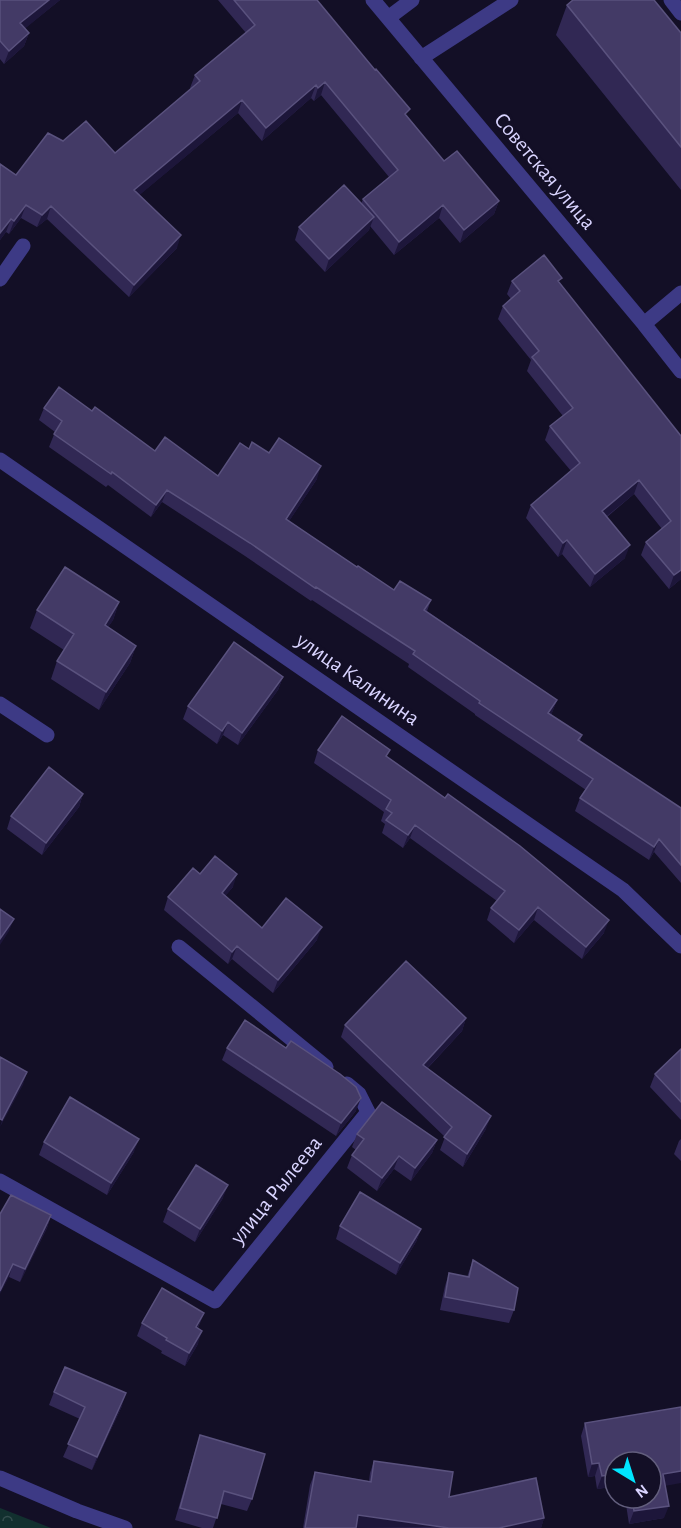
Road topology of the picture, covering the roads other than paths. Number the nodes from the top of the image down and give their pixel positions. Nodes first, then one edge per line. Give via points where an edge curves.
1 (373, 0) edge
2 (411, 0) edge
3 (512, 0) edge
4 (671, 0) edge
5 (681, 13) edge
6 (388, 18) junction
7 (421, 58) junction
8 (23, 246) dead end
9 (0, 279) edge
10 (681, 293) edge
11 (644, 324) junction
12 (681, 371) edge
13 (0, 460) edge
14 (0, 704) edge
15 (47, 735) dead end
16 (681, 946) edge
17 (179, 947) dead end
18 (0, 1181) edge
19 (0, 1478) edge
20 (125, 1528) edge

1 - 6 street, Советская улица
2 - 6 street
3 - 7 street
4 - 5 street
6 - 7 street, Советская улица
7 - 11 street, Советская улица
8 - 9 street
10 - 11 street
11 - 12 street, Советская улица
13 - 16 street, улица Калинина via 623,890
14 - 15 street
17 - 18 street, улица Рылеева via 359,1094 368,1112 215,1301
19 - 20 street

